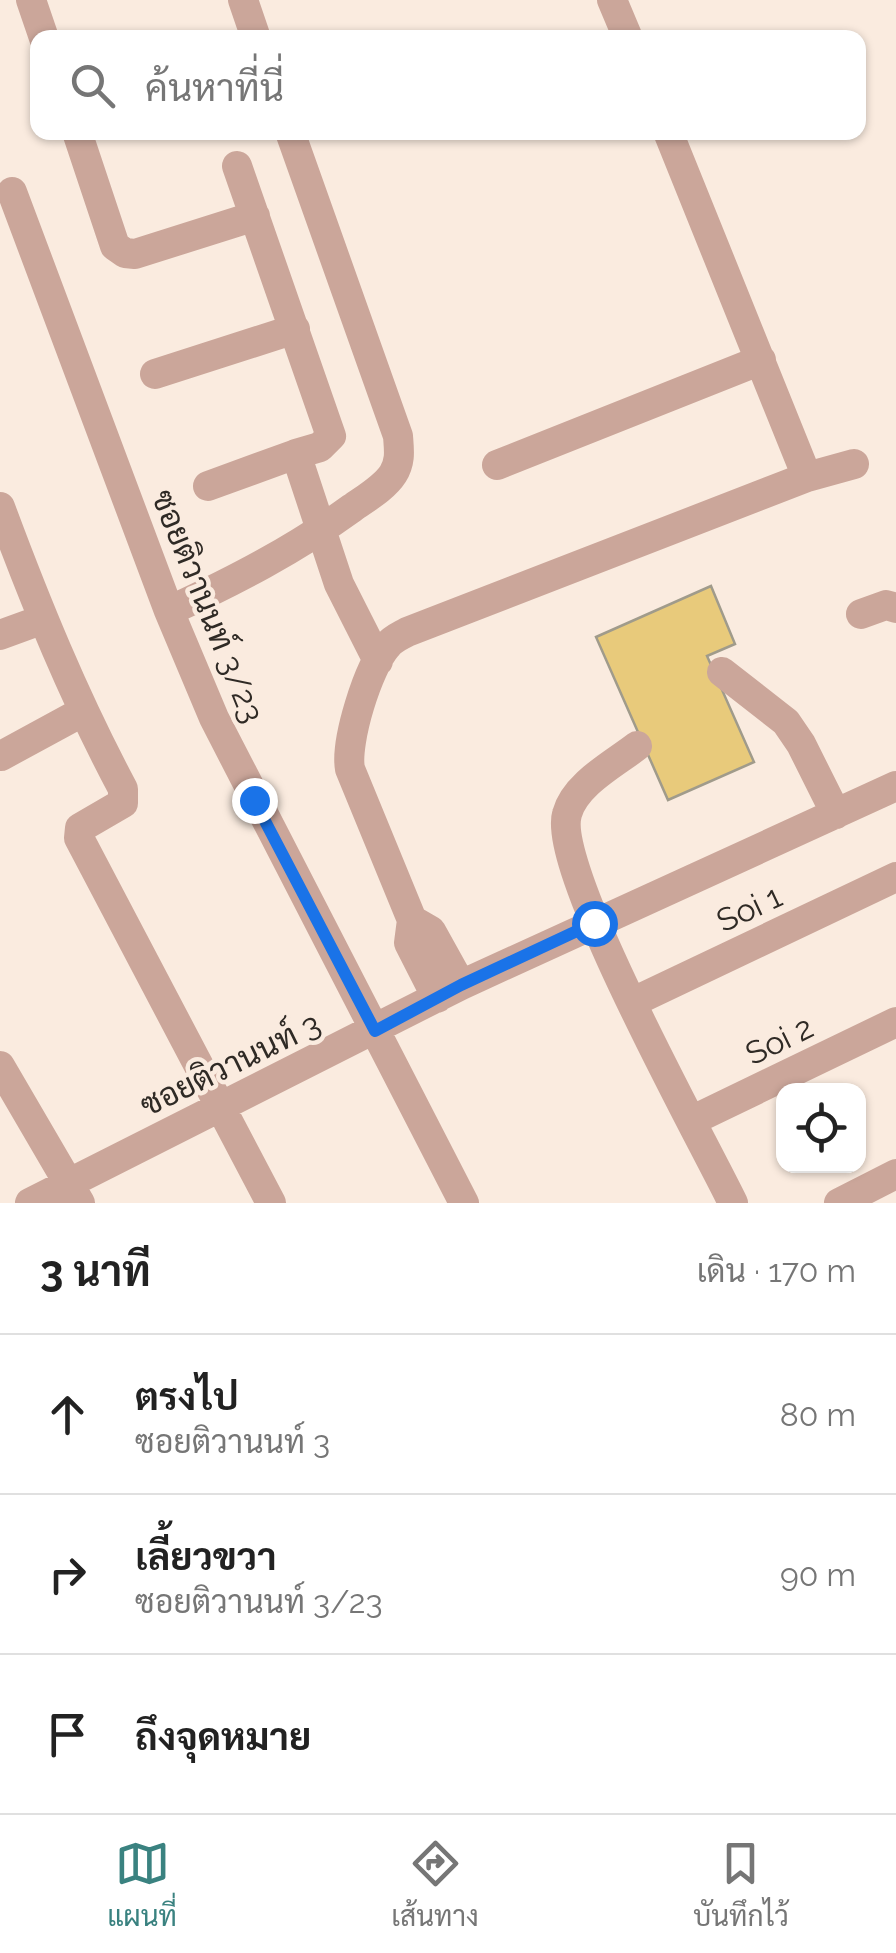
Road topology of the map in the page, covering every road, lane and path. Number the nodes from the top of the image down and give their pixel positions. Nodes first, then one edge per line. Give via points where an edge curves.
1 (31, 0) edge
2 (243, 0) edge
3 (612, 0) edge
4 (41, 30) edge
5 (253, 30) edge
6 (625, 30) edge
7 (80, 140) edge
8 (293, 140) edge
9 (671, 140) edge
10 (238, 166) dead end
11 (12, 192) dead end
12 (255, 216) junction
13 (295, 330) junction
14 (762, 360) junction
15 (155, 374) dead end
16 (296, 454) junction
17 (497, 464) dead end
18 (854, 464) dead end
19 (807, 477) junction
20 (208, 486) dead end
21 (0, 507) edge
22 (319, 532) junction
23 (896, 608) edge
24 (169, 611) junction
25 (860, 614) dead end
26 (42, 620) junction
27 (0, 635) edge
28 (378, 660) junction
29 (722, 672) dead end
30 (82, 712) junction
31 (636, 746) dead end
32 (1, 756) edge
33 (896, 786) edge
34 (836, 814) junction
35 (896, 877) edge
36 (594, 923) junction
37 (449, 992) junction
38 (632, 1002) junction
39 (896, 1022) edge
40 (375, 1031) junction
41 (0, 1066) edge
42 (220, 1106) junction
43 (692, 1120) junction
44 (896, 1174) edge
45 (75, 1193) edge
46 (30, 1203) edge
47 (272, 1203) edge
48 (464, 1203) edge
49 (733, 1203) edge
50 (840, 1203) edge

1 - 4 street
2 - 5 street
3 - 6 street
7 - 12 street via 115,246 125,253
8 - 22 street via 398,436 400,459 380,488
9 - 14 street
10 - 12 street
11 - 24 street, ซอยติวานนท์ 3/23
12 - 13 street
13 - 15 street
13 - 16 street via 331,436
14 - 17 street
14 - 19 street
16 - 20 street
16 - 22 street
18 - 19 street
19 - 28 street via 407,632
21 - 26 street
22 - 24 street
22 - 28 street
23 - 25 street
24 - 40 street, ซอยติวานนท์ 3/23 via 246,783
26 - 27 street
26 - 30 street
28 - 37 street via 347,755 412,920 410,943
29 - 34 street via 786,722
30 - 32 street
30 - 42 street via 125,797 80,828 80,838
31 - 36 street via 572,800 565,817 573,870
33 - 34 street, ซอยติวานนท์ 3
34 - 36 street, ซอยติวานนท์ 3
35 - 38 street, Soi 1
36 - 37 street, ซอยติวานนท์ 3
36 - 38 street
37 - 40 street, ซอยติวานนท์ 3
38 - 43 street
39 - 43 street, Soi 2
40 - 42 street, ซอยติวานนท์ 3
40 - 48 street, ซอยติวานนท์ 3/23
41 - 45 street
42 - 45 street, ซอยติวานนท์ 3
42 - 47 street
43 - 49 street
44 - 50 street
45 - 46 street, ซอยติวานนท์ 3

